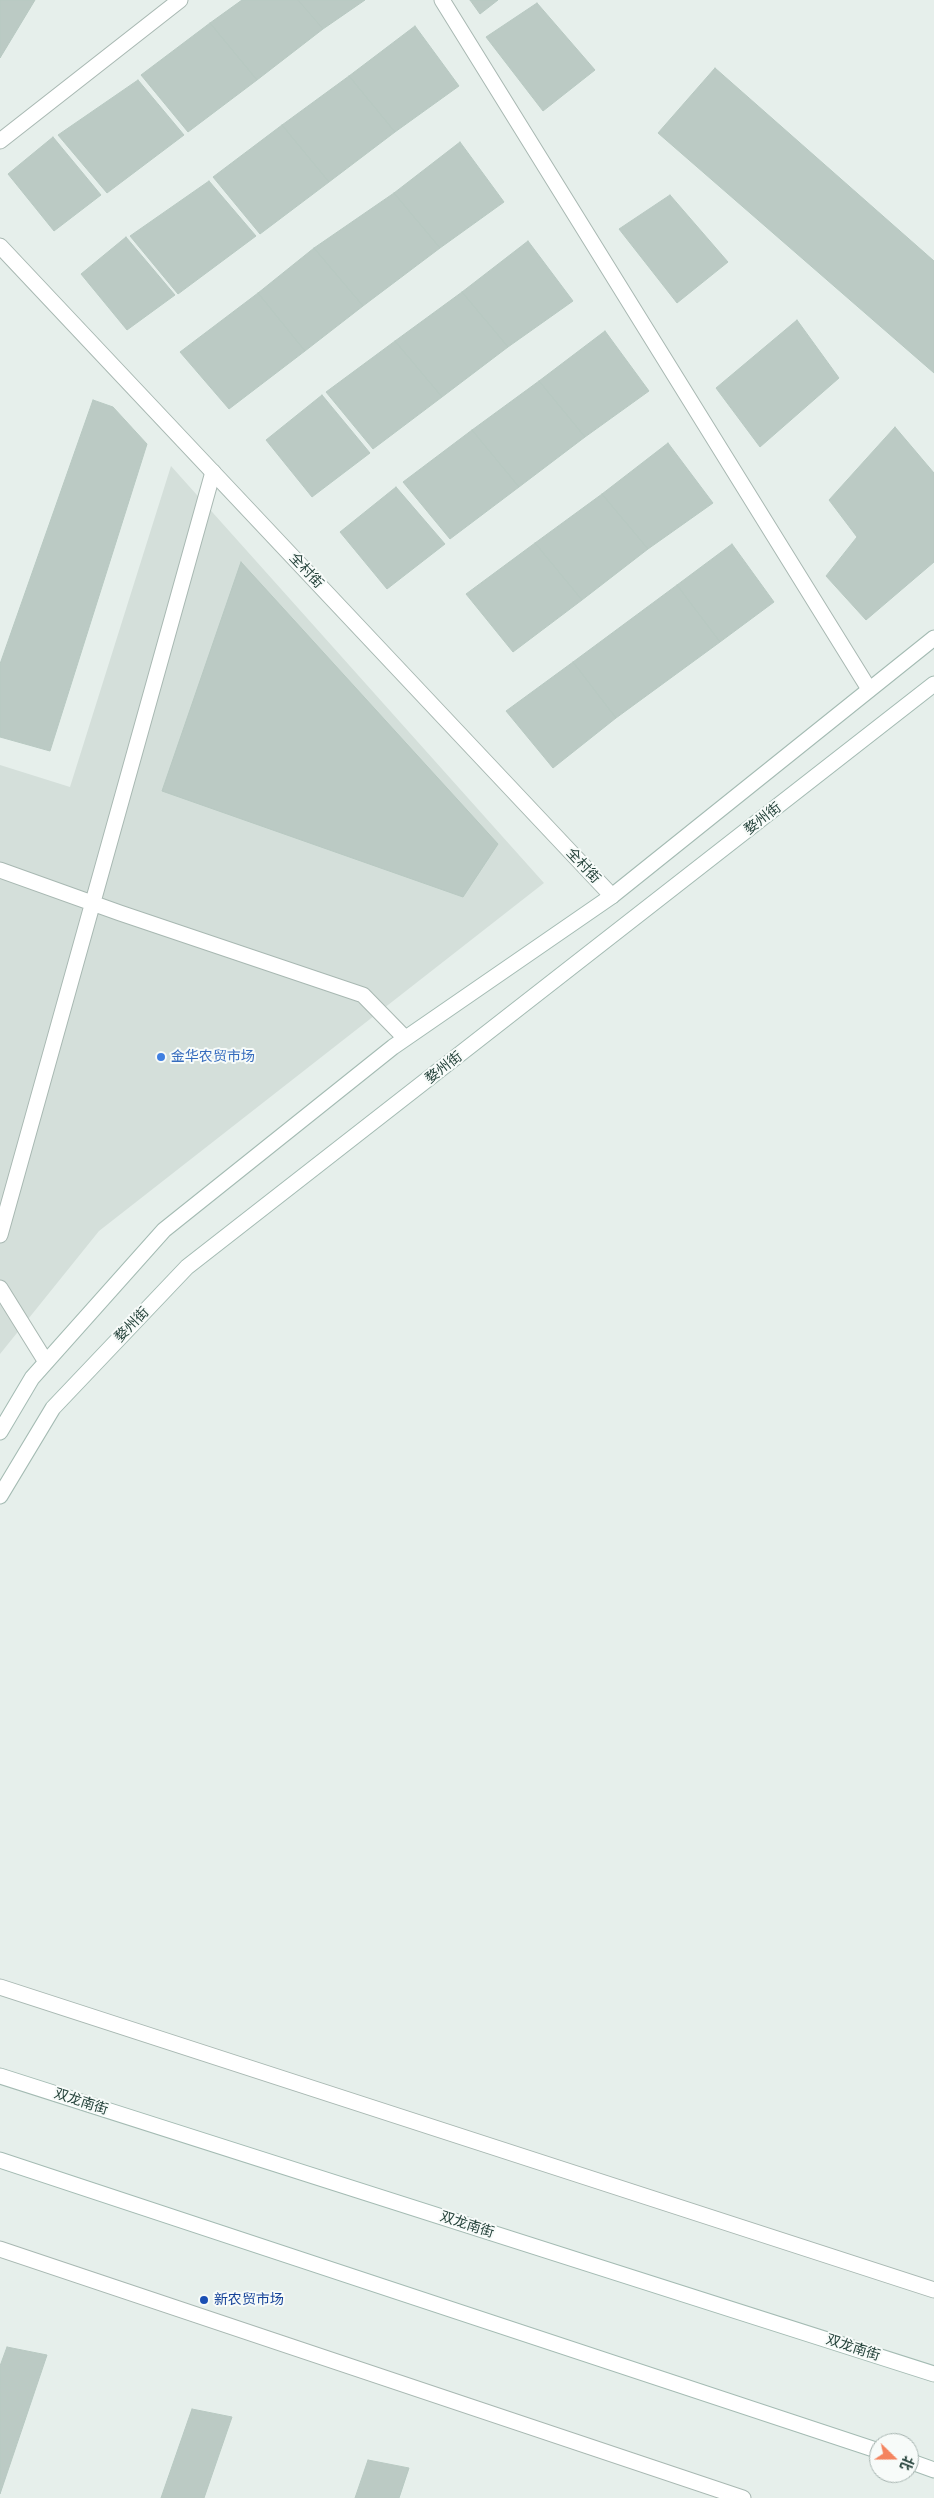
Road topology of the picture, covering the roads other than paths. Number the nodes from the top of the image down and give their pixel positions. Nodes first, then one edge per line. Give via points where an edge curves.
1 (180, 0) edge
2 (442, 0) edge
3 (0, 141) edge
4 (0, 246) edge
5 (213, 472) junction
6 (934, 638) edge
7 (934, 684) edge
8 (869, 689) junction
9 (0, 870) edge
10 (612, 896) junction
11 (94, 904) junction
12 (405, 1038) junction
13 (0, 1235) edge
14 (0, 1288) edge
15 (46, 1362) junction
16 (0, 1432) edge
17 (0, 1496) edge
18 (0, 1987) edge
19 (0, 2076) edge
20 (0, 2160) edge
21 (0, 2249) edge
22 (934, 2290) edge
23 (934, 2374) edge
24 (869, 2448) edge
25 (919, 2465) edge
26 (934, 2470) edge
27 (743, 2498) edge

1 - 3 main road
2 - 8 main road
4 - 5 main road, 全村街
5 - 10 main road, 全村街
5 - 11 main road
6 - 8 main road
7 - 17 main road, 婺州街 via 187,1267 53,1408
8 - 10 main road
9 - 11 main road
10 - 12 main road
11 - 12 main road via 363,995
11 - 13 main road
12 - 15 main road via 164,1230
14 - 15 main road
15 - 16 main road via 32,1378
18 - 22 main road
19 - 23 main road, 双龙南街
20 - 24 main road
21 - 27 main road
25 - 26 main road

